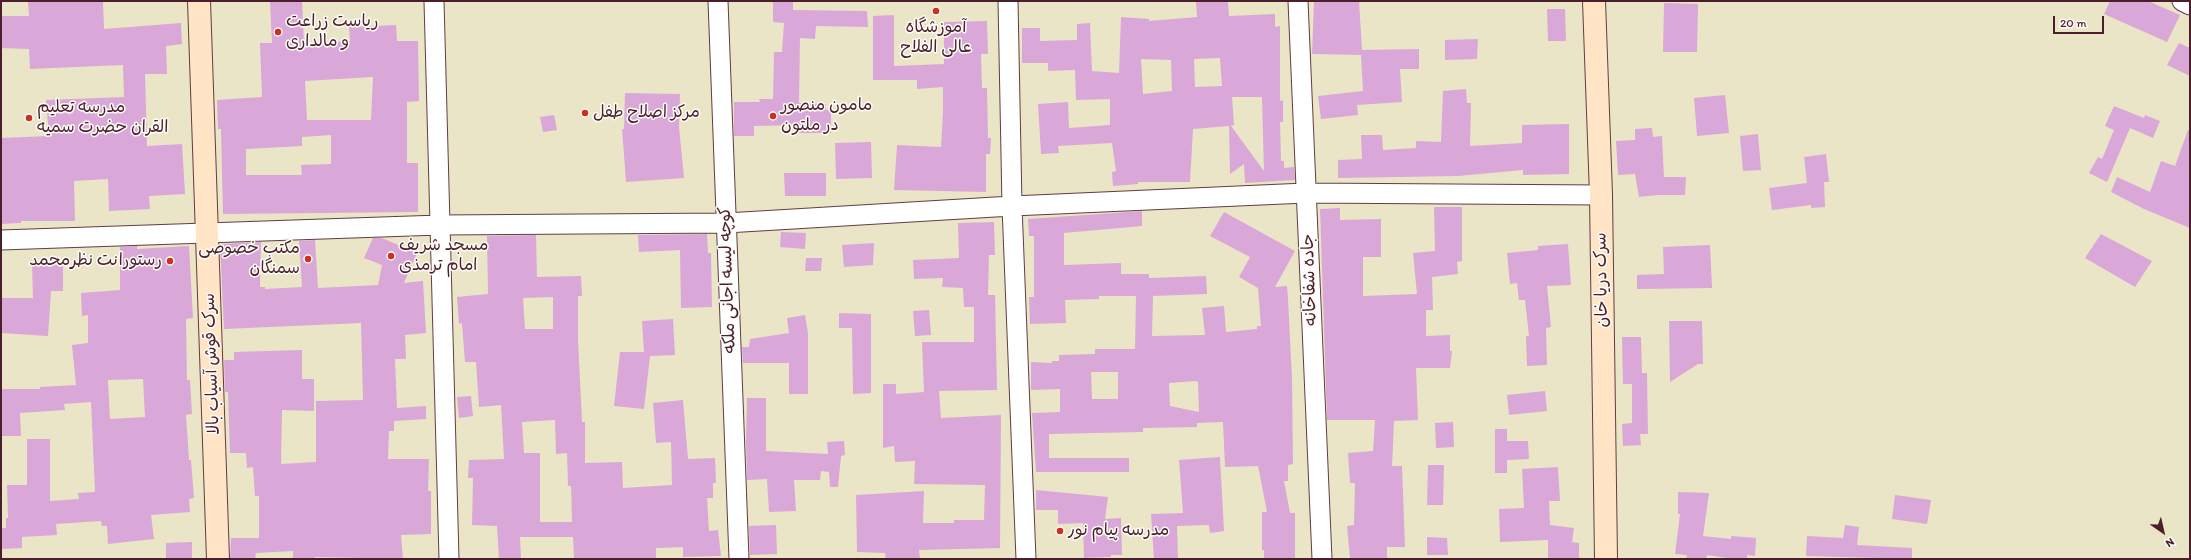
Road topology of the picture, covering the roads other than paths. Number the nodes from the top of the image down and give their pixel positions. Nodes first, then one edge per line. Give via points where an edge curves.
1 (199, 1) edge
2 (434, 1) edge
3 (718, 1) edge
4 (1008, 1) edge
5 (1298, 1) edge
6 (1594, 1) edge
7 (2182, 1) edge
8 (2190, 5) edge
9 (1306, 193) junction
10 (1601, 195) junction
11 (1012, 206) junction
12 (726, 223) junction
13 (440, 225) junction
14 (207, 232) junction
15 (1, 240) edge
16 (218, 559) edge
17 (449, 559) edge
18 (739, 559) edge
19 (1026, 559) edge
20 (1322, 559) edge
21 (1606, 559) edge

1 - 14 street, سرک قوش آسیاب بالا
2 - 13 street
3 - 12 street, کوچه لیسه اجانی ملکه
4 - 11 street
5 - 9 street, جاده شفاخانه
6 - 10 street, سرک دریا خان
7 - 8 street
9 - 10 street
9 - 11 street
9 - 20 street, جاده شفاخانه
10 - 21 street, سرک دریا خان
11 - 12 street
11 - 19 street
12 - 13 street
12 - 18 street, کوچه لیسه اجانی ملکه
13 - 14 street
13 - 17 street
14 - 15 street
14 - 16 street, سرک قوش آسیاب بالا

